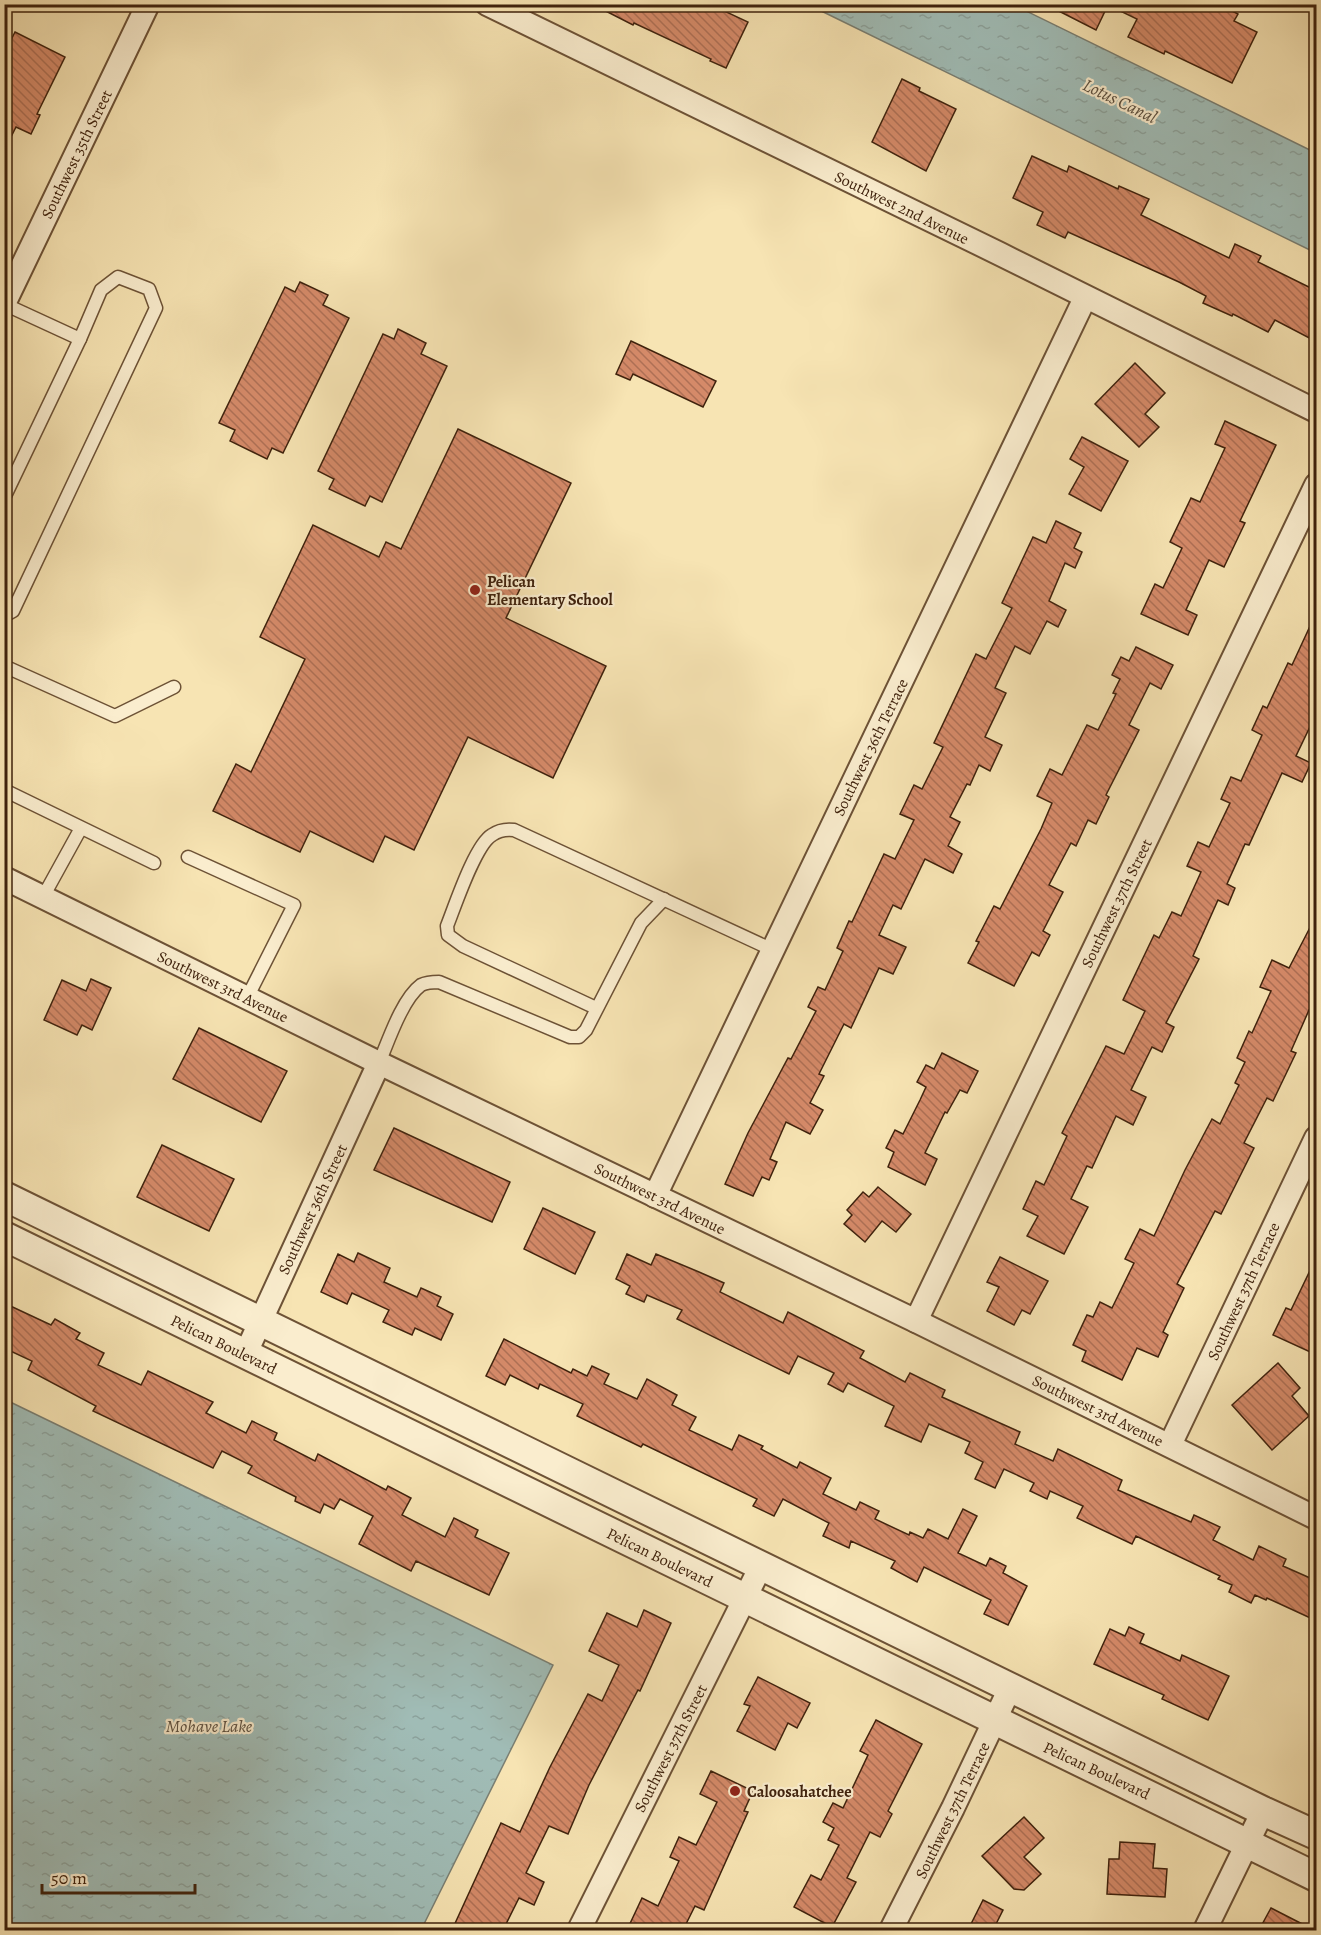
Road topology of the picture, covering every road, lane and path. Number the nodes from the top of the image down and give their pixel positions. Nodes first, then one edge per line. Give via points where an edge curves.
1 (148, 4) edge
2 (487, 4) edge
3 (1085, 298) junction
4 (4, 304) edge
5 (80, 339) junction
6 (1317, 411) edge
7 (1317, 485) edge
8 (4, 498) edge
9 (4, 616) edge
10 (4, 666) edge
11 (174, 687) dead end
12 (4, 790) edge
13 (81, 828) junction
14 (188, 857) dead end
15 (154, 863) dead end
16 (4, 878) edge
17 (43, 897) junction
18 (664, 899) junction
19 (773, 950) junction
20 (247, 998) junction
21 (596, 1008) junction
22 (379, 1064) junction
23 (1317, 1138) edge
24 (4, 1196) edge
25 (656, 1196) junction
26 (4, 1236) edge
27 (260, 1320) junction
28 (916, 1321) junction
29 (245, 1355) junction
30 (1170, 1445) junction
31 (1317, 1518) edge
32 (761, 1566) junction
33 (745, 1599) junction
34 (1010, 1688) junction
35 (995, 1722) junction
36 (1263, 1811) junction
37 (1317, 1835) edge
38 (1248, 1844) junction
39 (1317, 1877) edge
40 (579, 1930) edge
41 (891, 1930) edge
42 (1205, 1930) edge

1 - 4 street, Southwest 35th Street
2 - 3 street, Southwest 2nd Avenue
3 - 6 street, Southwest 2nd Avenue
3 - 19 street, Southwest 36th Terrace
4 - 5 lane
5 - 8 lane
5 - 9 lane via 101,291 118,277 149,289 156,308 13,611
7 - 28 street, Southwest 37th Street
10 - 11 lane via 115,716
12 - 13 lane
13 - 15 lane
13 - 17 lane
14 - 20 lane via 294,905
16 - 17 street, Southwest 3rd Avenue
17 - 20 street, Southwest 3rd Avenue
18 - 19 lane
18 - 21 lane via 641,923
18 - 21 lane via 514,830 504,829 490,835 478,850 447,926 448,935 463,946
19 - 25 street, Southwest 36th Terrace
20 - 22 street, Southwest 3rd Avenue
21 - 22 lane via 586,1030 579,1037 570,1038 439,982 427,982 412,994
22 - 25 street, Southwest 3rd Avenue
22 - 27 street, Southwest 36th Street
23 - 30 street, Southwest 37th Terrace
24 - 27 street
25 - 28 street, Southwest 3rd Avenue
26 - 29 street, Pelican Boulevard
27 - 29 street, Southwest 36th Street
27 - 32 street
28 - 30 street, Southwest 3rd Avenue
29 - 33 street, Pelican Boulevard
30 - 31 street, Southwest 3rd Avenue
32 - 33 street, Southwest 37th Street
32 - 34 street
33 - 35 street, Pelican Boulevard
33 - 40 street, Southwest 37th Street
34 - 35 street, Southwest 37th Terrace
34 - 36 street
35 - 38 street, Pelican Boulevard
35 - 41 street, Southwest 37th Terrace
36 - 37 street
36 - 38 street
38 - 39 street, Pelican Boulevard
38 - 42 street

